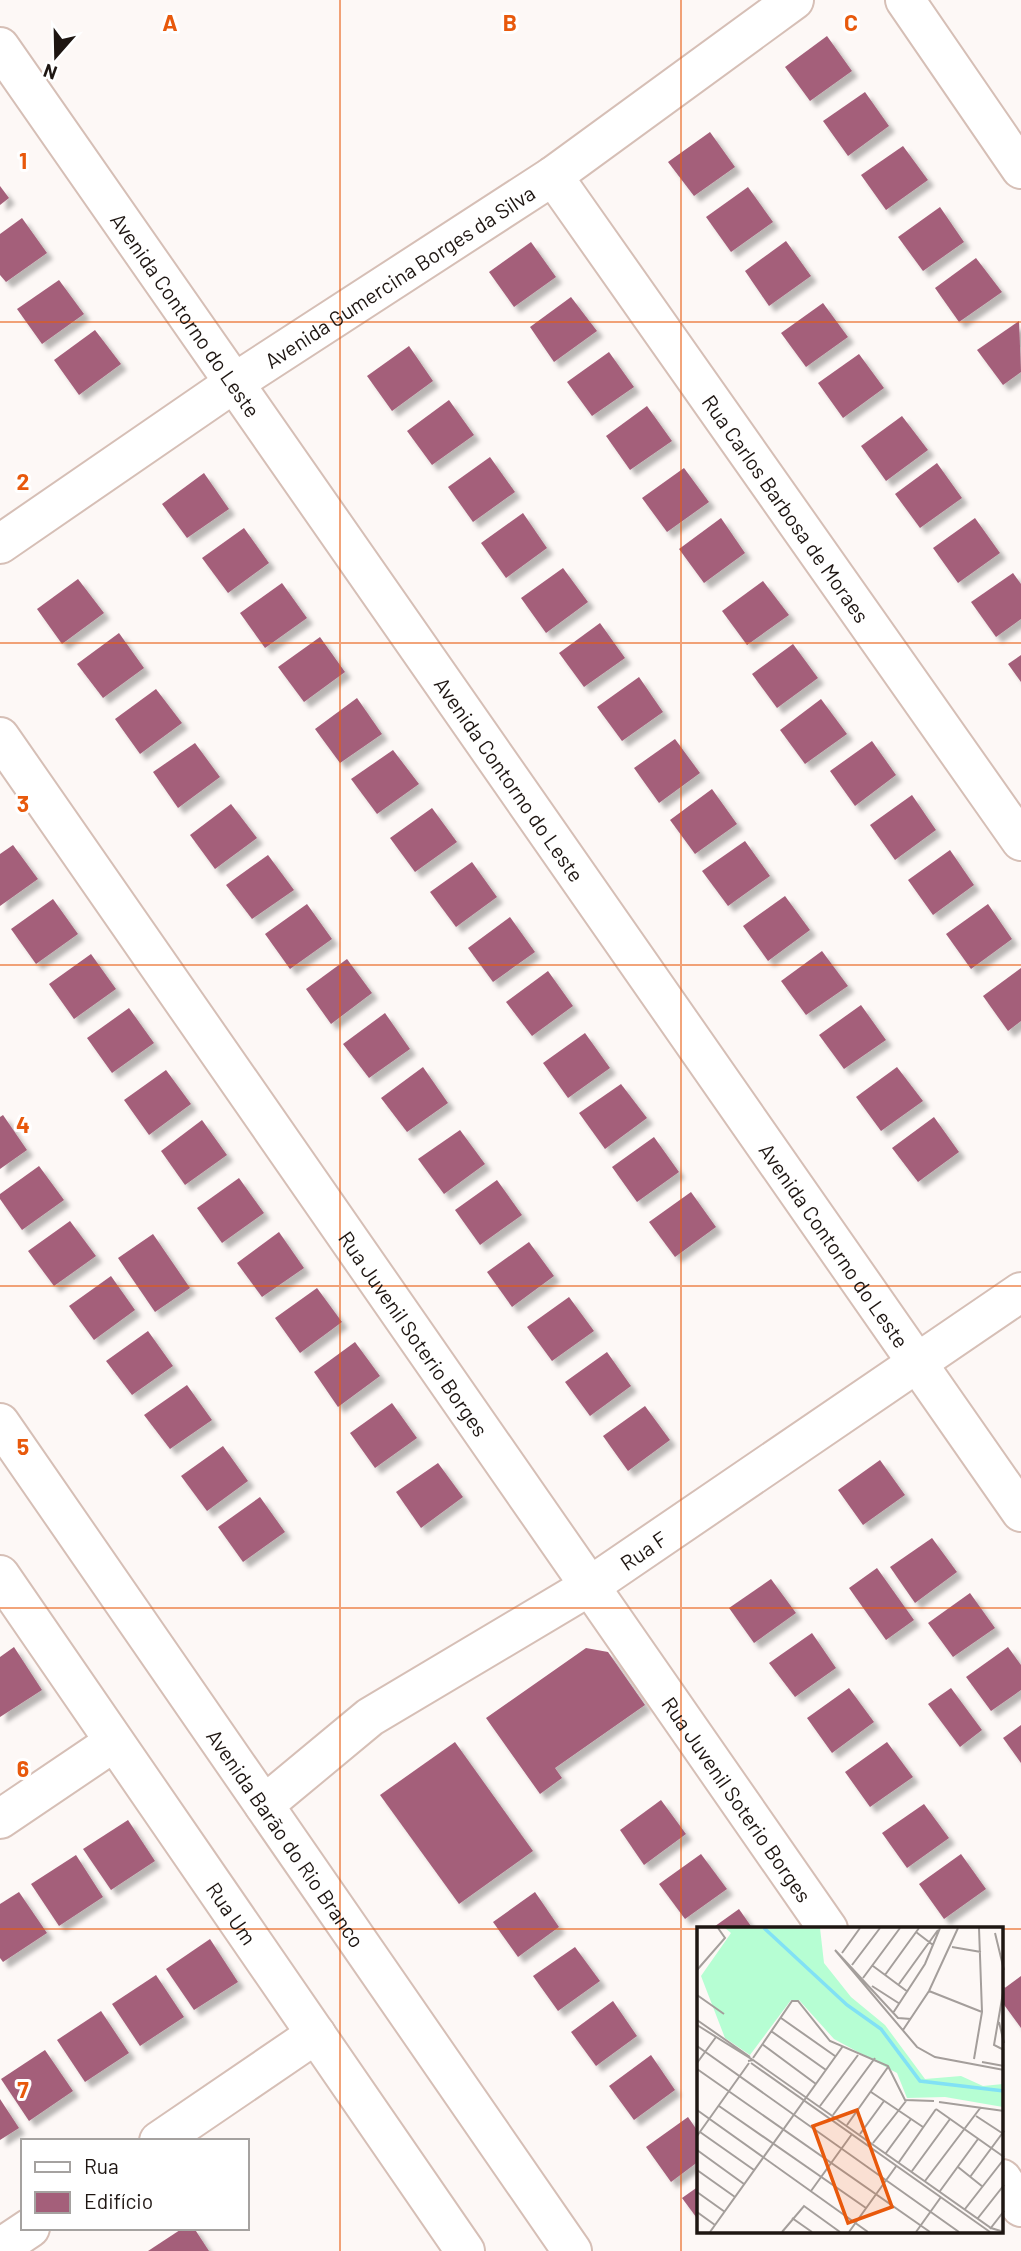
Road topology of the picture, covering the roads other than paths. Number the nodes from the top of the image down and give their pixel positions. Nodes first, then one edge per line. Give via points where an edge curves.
1 (794, 0) edge
2 (905, 0) edge
3 (0, 47) edge
4 (1021, 169) edge
5 (553, 176) junction
6 (234, 383) junction
7 (0, 544) edge
8 (0, 737) edge
9 (1021, 841) edge
10 (1021, 1292) edge
11 (917, 1363) junction
12 (0, 1423) edge
13 (1021, 1512) edge
14 (0, 1575) edge
15 (590, 1587) junction
16 (114, 1742) junction
17 (264, 1805) junction
18 (0, 1819) edge
19 (827, 1927) edge
20 (316, 2034) junction
21 (162, 2139) edge
22 (1004, 2182) edge
23 (1021, 2207) edge
24 (27, 2230) edge
25 (0, 2248) edge
26 (465, 2251) edge
27 (572, 2251) edge

1 - 5 street, Avenida Gumercina Borges da Silva
2 - 4 street
3 - 6 street, Avenida Contorno do Leste
5 - 6 street, Avenida Gumercina Borges da Silva
5 - 9 street, Rua Carlos Barbosa de Moraes
6 - 7 street, Avenida Gumercina Borges da Silva
6 - 11 street, Avenida Contorno do Leste
8 - 15 street, Rua Juvenil Soterio Borges
10 - 11 street, Rua F
11 - 13 street, Avenida Contorno do Leste
11 - 15 street, Rua F
12 - 17 street, Avenida Barão do Rio Branco
14 - 16 street, Rua Um
15 - 17 street, Rua F via 370,1717
15 - 19 street, Rua Juvenil Soterio Borges
16 - 18 street
16 - 20 street, Rua Um
17 - 27 street, Avenida Barão do Rio Branco
20 - 21 street
20 - 26 street, Rua Um
22 - 23 street
24 - 25 street

